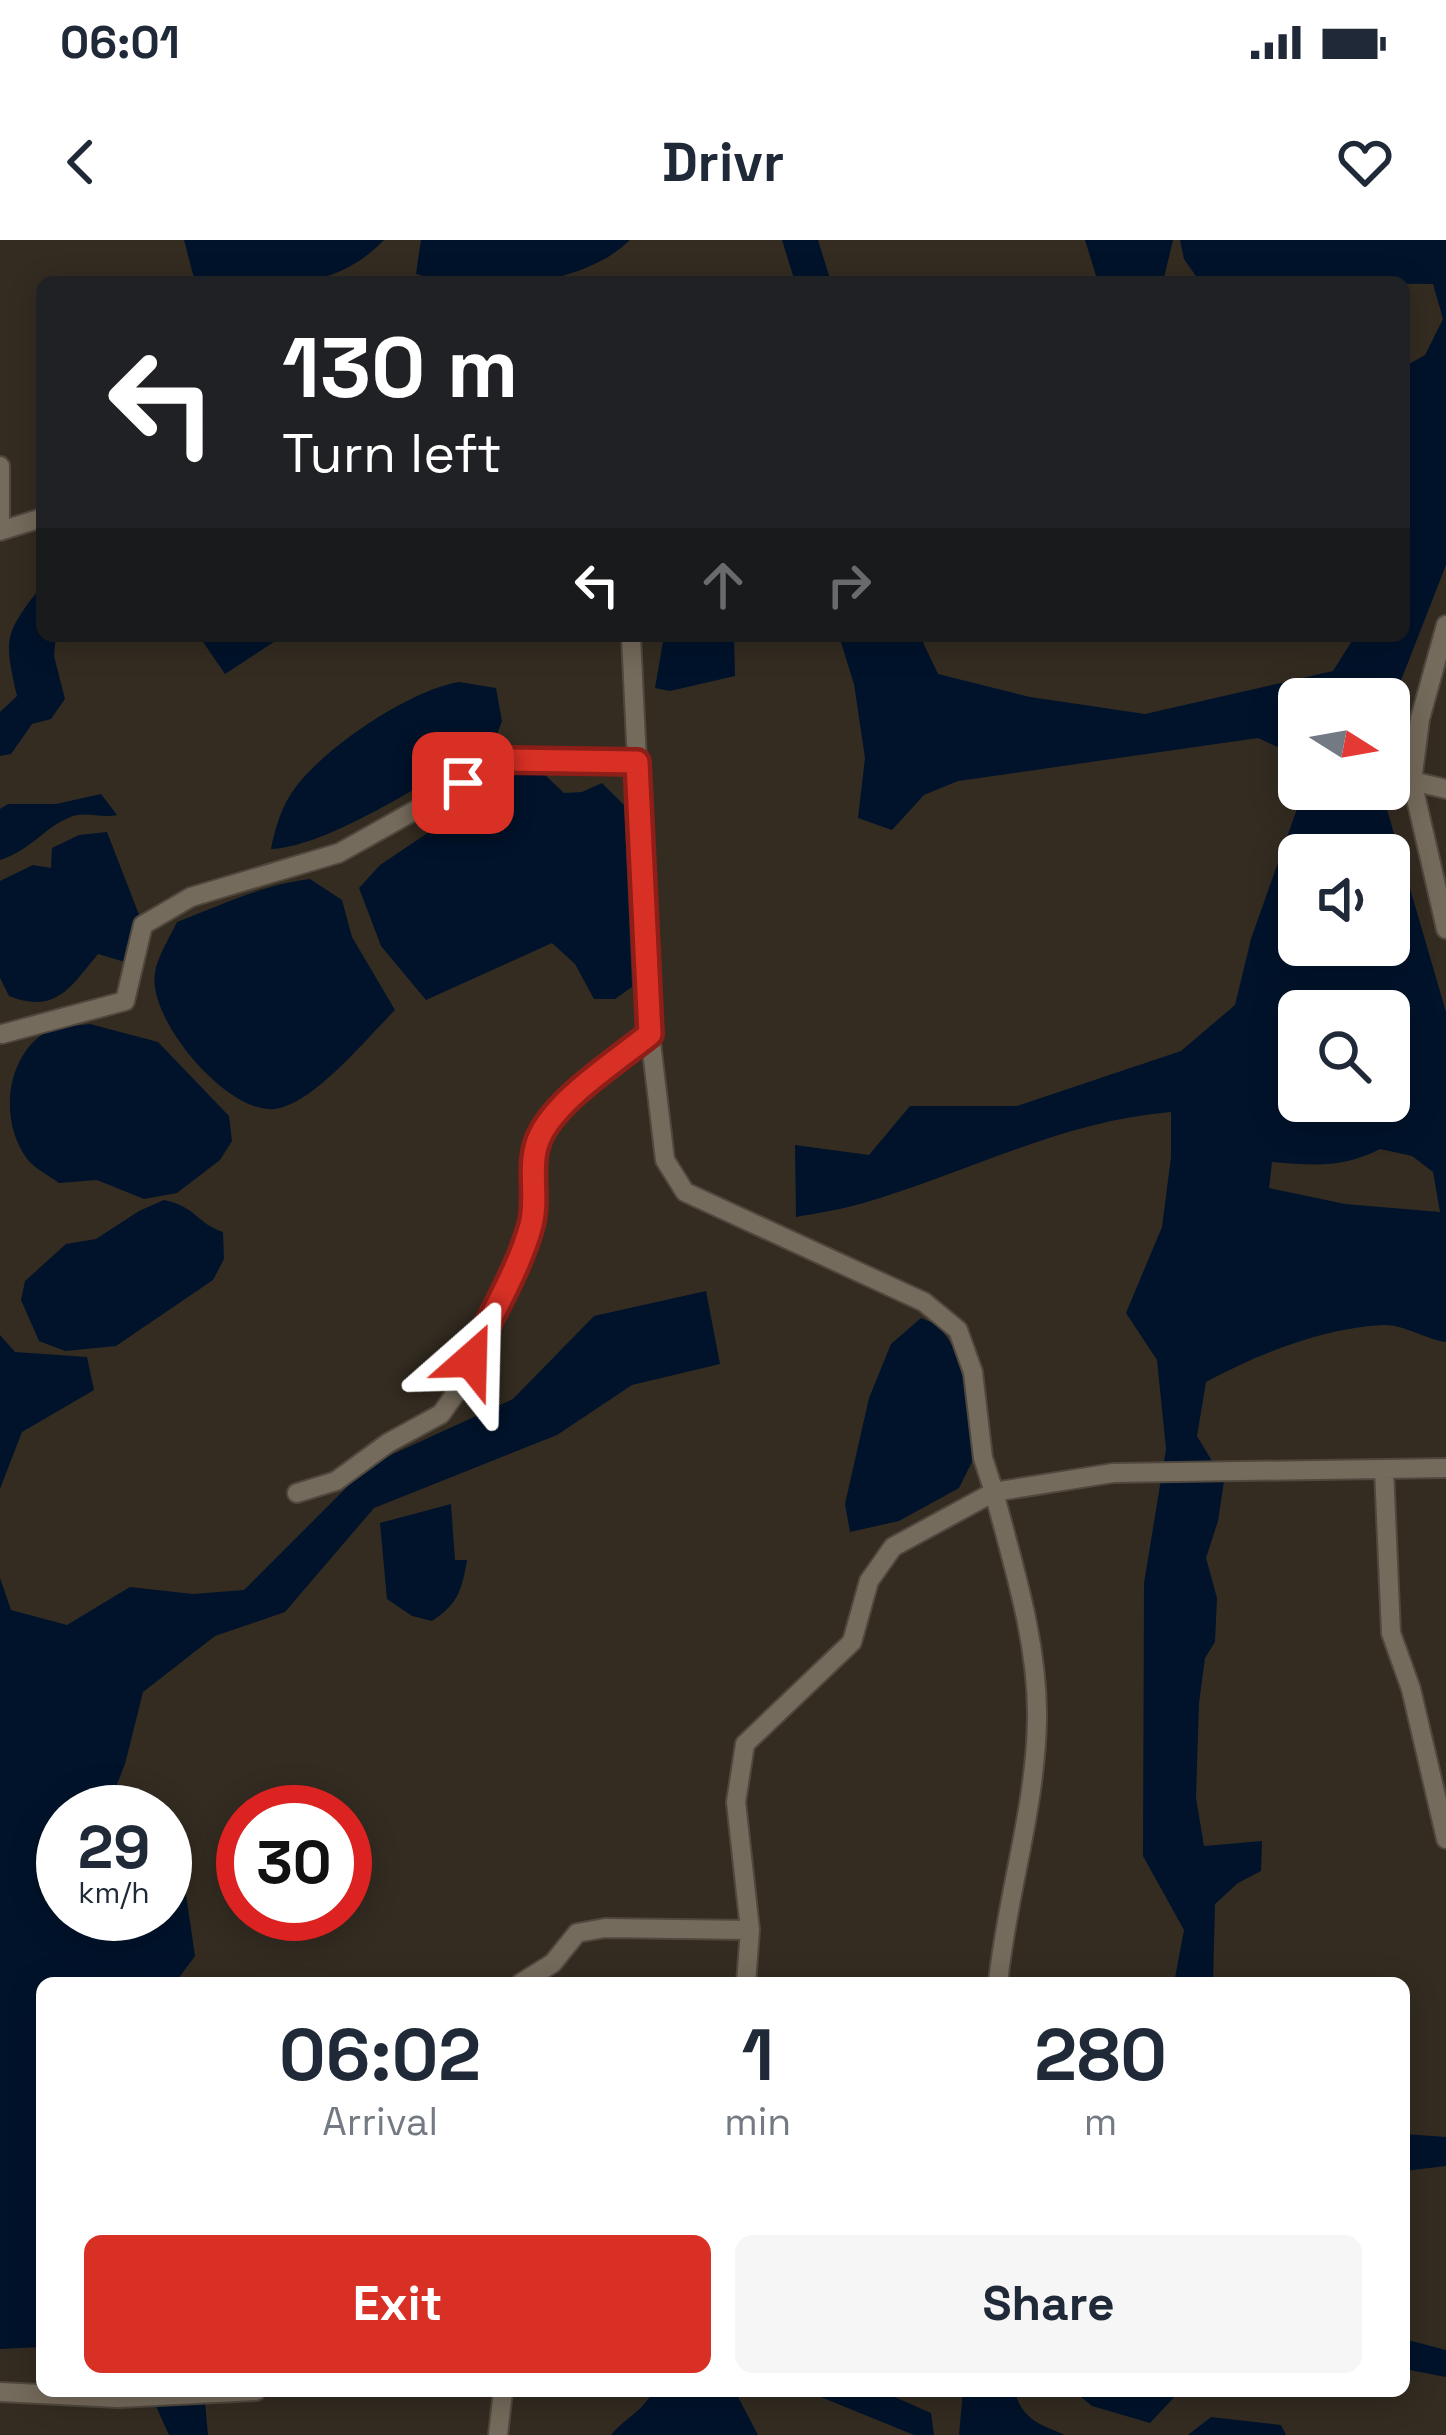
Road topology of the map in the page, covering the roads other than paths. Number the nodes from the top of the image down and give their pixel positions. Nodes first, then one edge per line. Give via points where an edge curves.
1 (0, 466) edge
2 (36, 520) edge
3 (1, 531) edge
4 (1446, 626) edge
5 (631, 642) edge
6 (637, 762) junction
7 (1412, 781) junction
8 (1446, 789) edge
9 (1446, 929) edge
10 (2, 1034) edge
11 (650, 1034) junction
12 (1446, 1468) edge
13 (1384, 1469) junction
14 (994, 1492) junction
15 (297, 1493) dead end
16 (1446, 1839) edge
17 (750, 1930) junction
18 (531, 1977) edge
19 (746, 1977) edge
20 (999, 1977) edge
21 (0, 2392) edge
22 (36, 2394) edge
23 (98, 2397) edge
24 (140, 2397) edge
25 (502, 2397) edge
26 (498, 2435) edge

1 - 3 street
2 - 3 street
4 - 7 street
5 - 6 street
6 - 10 street via 505,760 339,854 191,897 143,925 125,1001
6 - 11 street
7 - 8 street
7 - 9 street
11 - 14 street via 665,1160 685,1192 924,1302 958,1330
11 - 15 street via 569,1100 541,1134 533,1219 519,1262 441,1414 336,1481
12 - 13 street
13 - 14 street via 1113,1473
13 - 16 street via 1391,1634
14 - 17 street via 892,1547 869,1581 852,1642 745,1744 736,1802
14 - 20 street via 1025,1610 1037,1716
17 - 18 street via 577,1933
17 - 19 street
21 - 22 street
23 - 24 street
25 - 26 street

